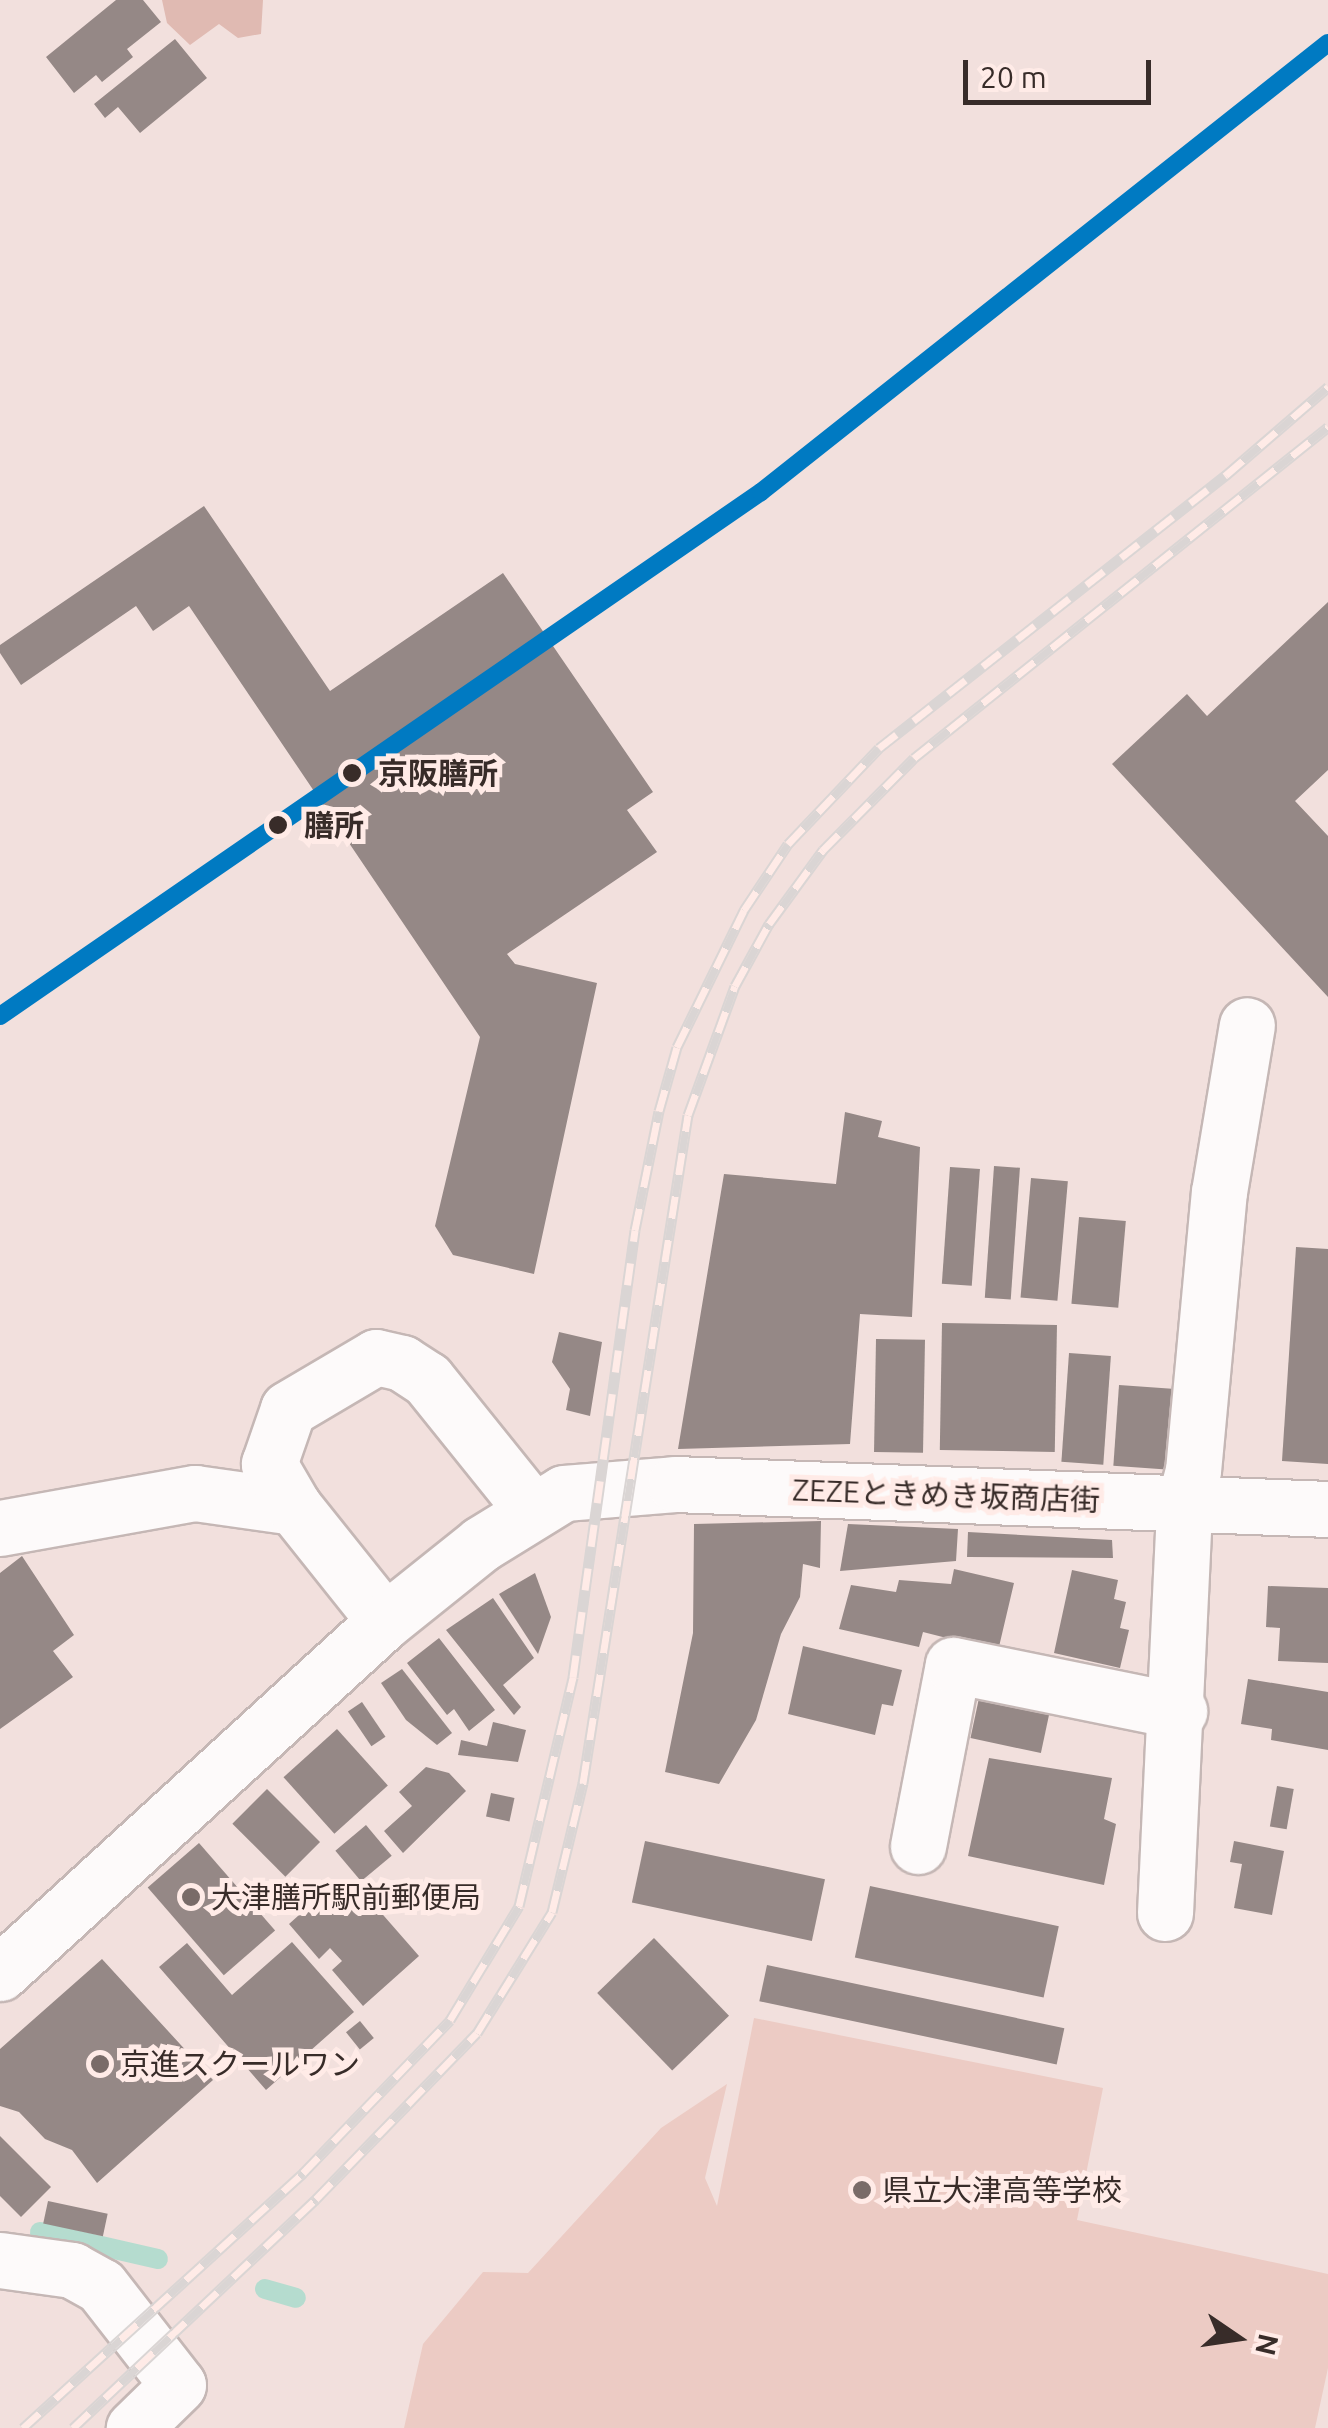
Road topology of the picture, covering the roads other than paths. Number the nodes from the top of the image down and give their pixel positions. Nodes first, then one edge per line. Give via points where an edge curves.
1 (1247, 1025) dead end
2 (288, 1408) junction
3 (195, 1492) junction
4 (549, 1502) junction
5 (1184, 1504) junction
6 (294, 1507) junction
7 (1328, 1509) edge
8 (0, 1528) edge
9 (385, 1621) junction
10 (1179, 1711) junction
11 (918, 1846) dead end
12 (1166, 1913) dead end
13 (0, 1973) edge
14 (0, 2260) edge
15 (134, 2428) edge

1 - 5 street via 1219,1192
2 - 3 street via 212,1465
2 - 4 street via 376,1357 402,1363
2 - 6 street via 269,1464
3 - 6 street
3 - 8 street
4 - 5 street, ZEZEときめき坂商店街 via 675,1484
4 - 9 street
5 - 7 street, ZEZEときめき坂商店街
5 - 10 street
6 - 9 street
9 - 13 street
10 - 11 street via 953,1665
10 - 12 street
14 - 15 street via 72,2270 100,2286 178,2386

